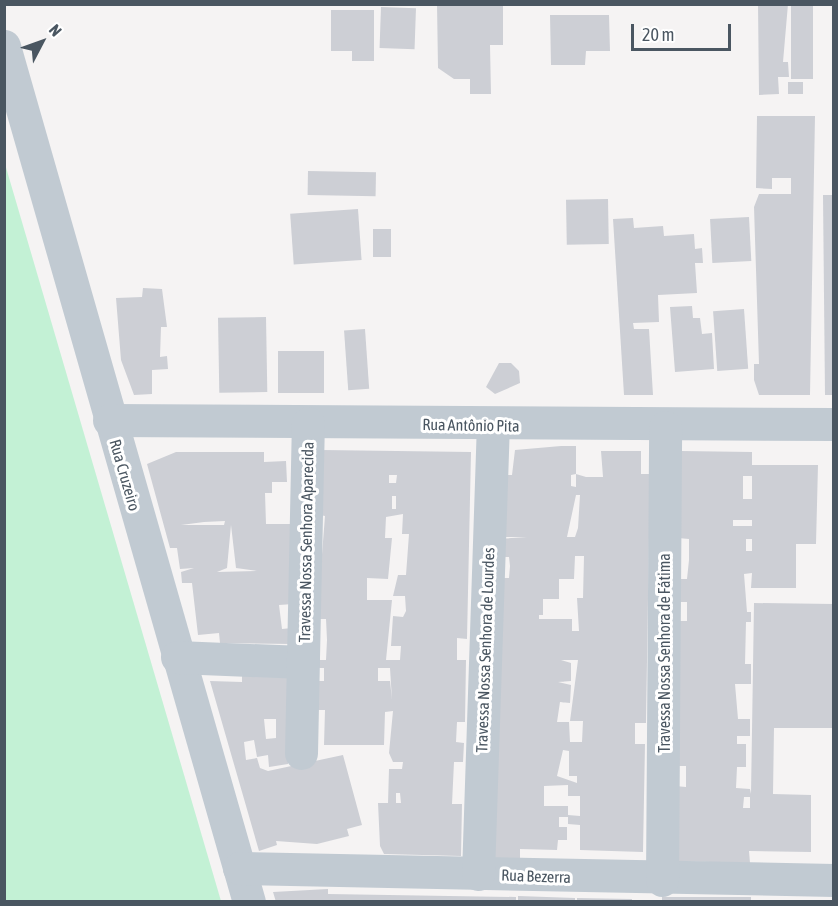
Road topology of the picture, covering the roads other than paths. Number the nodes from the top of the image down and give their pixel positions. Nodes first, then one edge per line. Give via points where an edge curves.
1 (4, 46) edge
2 (109, 420) junction
3 (308, 423) junction
4 (834, 424) edge
5 (493, 426) junction
6 (665, 427) junction
7 (177, 657) junction
8 (303, 662) junction
9 (302, 753) dead end
10 (239, 868) junction
11 (478, 874) junction
12 (662, 880) junction
13 (834, 880) edge
14 (249, 902) edge

1 - 2 street, Rua Cruzeiro
2 - 3 street, Rua Antônio Pita
2 - 7 street, Rua Cruzeiro
3 - 5 street, Rua Antônio Pita
3 - 8 street, Travessa Nossa Senhora Aparecida
4 - 6 street, Rua Antônio Pita
5 - 6 street, Rua Antônio Pita
5 - 11 street, Travessa Nossa Senhora de Lourdes
6 - 12 street, Travessa Nossa Senhora de Fátima
7 - 8 street, Travessa Nossa Senhora Aparecida
7 - 10 street, Rua Cruzeiro
8 - 9 street, Travessa Nossa Senhora Aparecida
10 - 11 street, Rua Bezerra
10 - 14 street, Rua Cruzeiro
11 - 12 street, Rua Bezerra
12 - 13 street, Rua Bezerra

